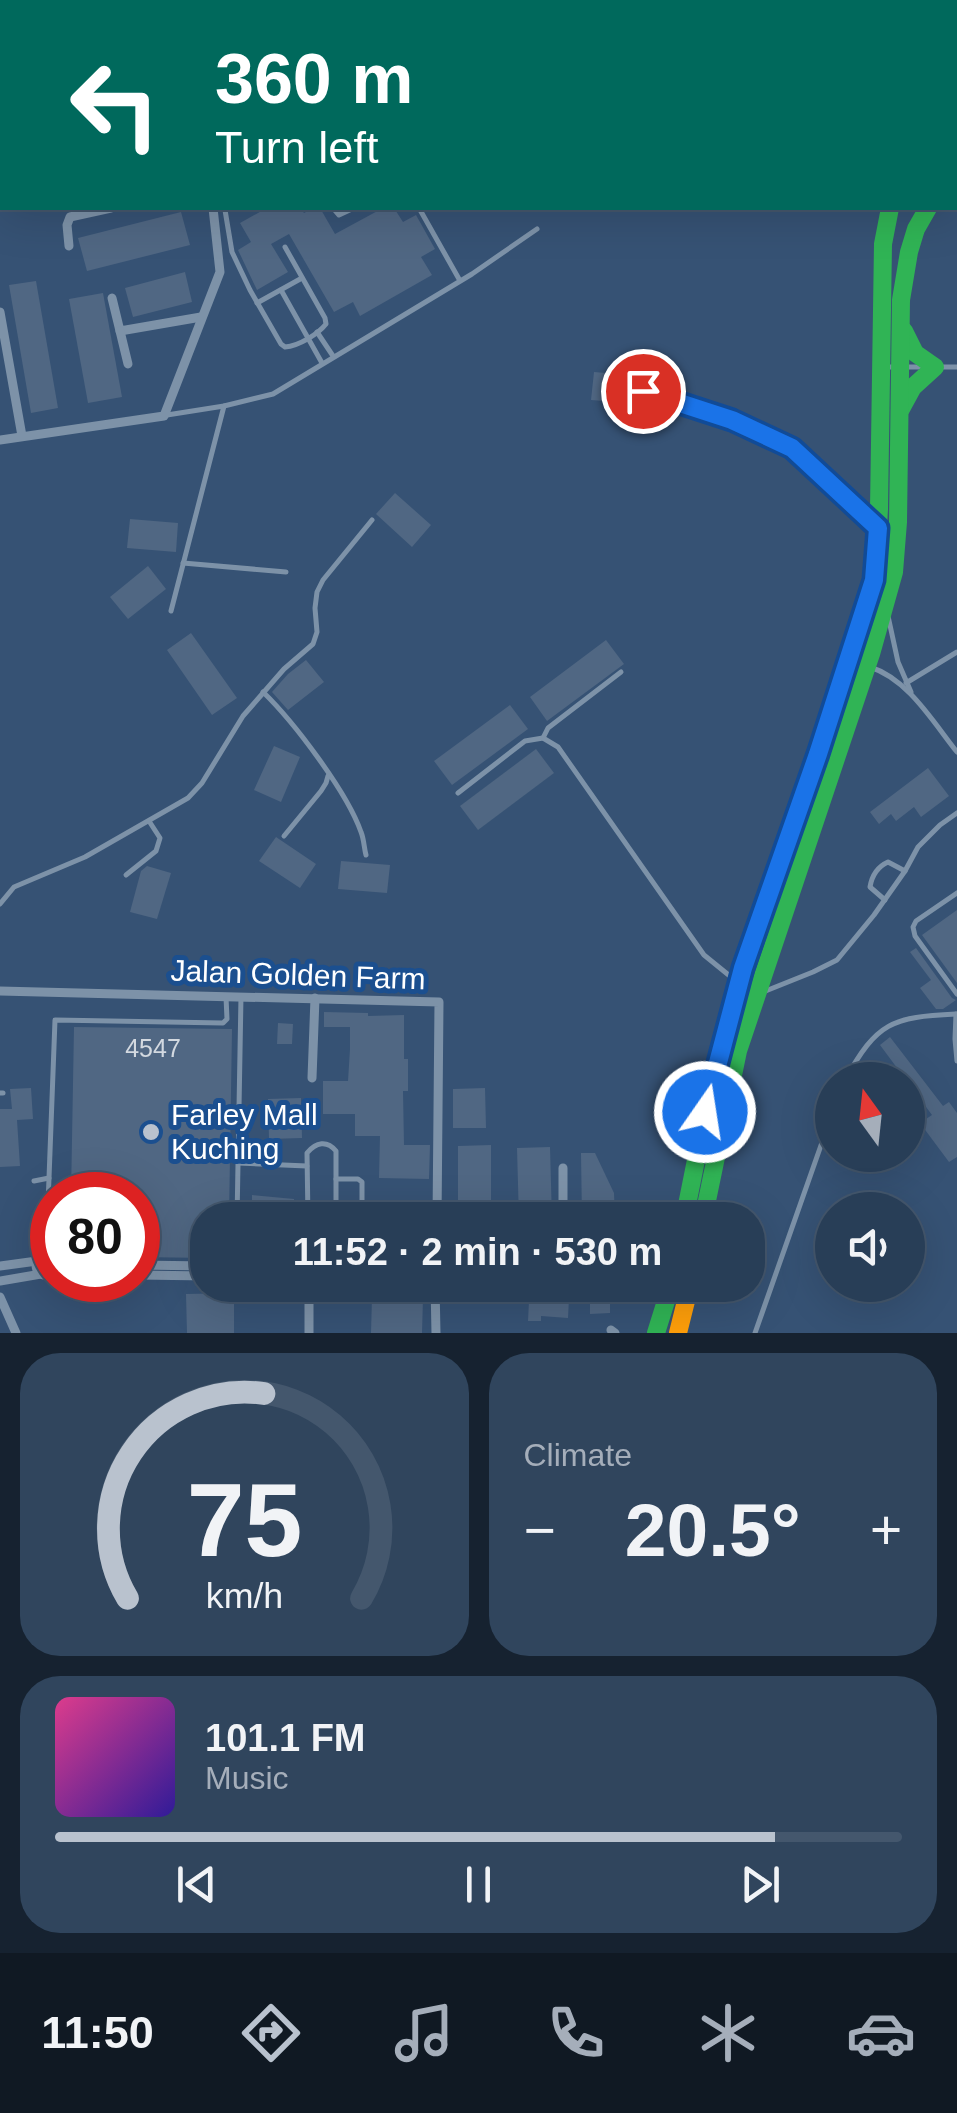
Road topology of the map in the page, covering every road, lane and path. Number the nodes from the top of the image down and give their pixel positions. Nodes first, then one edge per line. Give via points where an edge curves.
1 (102, 210) edge
2 (213, 210) edge
3 (226, 210) edge
4 (420, 210) edge
5 (890, 210) edge
6 (928, 210) edge
7 (537, 229) dead end
8 (69, 246) dead end
9 (285, 247) dead end
10 (302, 277) junction
11 (460, 280) junction
12 (280, 290) junction
13 (112, 298) dead end
14 (257, 304) junction
15 (0, 312) edge
16 (202, 317) junction
17 (901, 326) junction
18 (120, 331) junction
19 (317, 332) junction
20 (307, 338) junction
21 (333, 356) junction
22 (322, 363) junction
23 (128, 364) dead end
24 (881, 367) junction
25 (901, 367) junction
26 (957, 367) edge
27 (935, 368) junction
28 (643, 391) dead end
29 (224, 406) junction
30 (900, 410) junction
31 (164, 416) junction
32 (22, 436) junction
33 (0, 440) edge
34 (372, 520) dead end
35 (878, 528) junction
36 (184, 563) junction
37 (286, 572) dead end
38 (886, 604) junction
39 (171, 611) dead end
40 (957, 652) edge
41 (867, 666) junction
42 (621, 672) dead end
43 (906, 683) junction
44 (263, 692) junction
45 (914, 699) junction
46 (543, 738) junction
47 (957, 752) edge
48 (328, 773) junction
49 (458, 793) dead end
50 (957, 813) edge
51 (148, 821) junction
52 (284, 836) dead end
53 (366, 855) dead end
54 (905, 871) junction
55 (126, 875) dead end
56 (957, 893) edge
57 (885, 900) junction
58 (0, 904) edge
59 (738, 983) junction
60 (0, 991) edge
61 (756, 994) junction
62 (957, 994) edge
63 (226, 996) junction
64 (241, 996) junction
65 (315, 998) junction
66 (957, 1014) edge
67 (957, 1061) edge
68 (855, 1062) edge
69 (312, 1078) dead end
70 (815, 1162) edge
71 (238, 1164) junction
72 (308, 1166) junction
73 (563, 1168) dead end
74 (49, 1172) edge
75 (336, 1178) junction
76 (237, 1202) edge
77 (308, 1202) edge
78 (336, 1202) edge
79 (362, 1202) edge
80 (437, 1202) edge
81 (564, 1202) edge
82 (688, 1202) edge
83 (708, 1202) edge
84 (30, 1261) edge
85 (160, 1265) edge
86 (0, 1266) edge
87 (190, 1266) edge
88 (160, 1275) edge
89 (30, 1276) edge
90 (190, 1276) edge
91 (0, 1281) edge
92 (0, 1298) edge
93 (309, 1302) edge
94 (436, 1302) edge
95 (666, 1302) edge
96 (686, 1302) edge
97 (16, 1333) edge
98 (309, 1333) edge
99 (436, 1333) edge
100 (656, 1333) edge
101 (678, 1333) edge
102 (755, 1333) edge

1 - 8 street via 70,217
2 - 16 street via 220,272
3 - 14 lane via 232,252
4 - 11 lane
5 - 24 highway
6 - 17 highway via 910,240
7 - 11 lane
9 - 10 lane
10 - 12 lane
10 - 19 lane via 326,318
11 - 21 lane
12 - 14 lane
12 - 20 lane
13 - 18 street
14 - 20 lane via 285,347
15 - 32 street
16 - 18 street
16 - 31 street
17 - 25 highway
17 - 27 highway via 915,353
18 - 23 street
19 - 20 lane
19 - 21 lane
20 - 22 lane
21 - 22 lane
22 - 29 lane via 272,394
24 - 25 lane
24 - 35 highway
25 - 27 lane
25 - 30 highway
26 - 27 lane
27 - 30 highway
28 - 35 lane via 792,448
29 - 31 lane
29 - 36 lane
30 - 38 highway via 897,547
31 - 32 street
32 - 33 street
34 - 44 lane via 317,592 313,644
35 - 59 highway via 874,580 859,632
36 - 37 lane
36 - 39 lane
38 - 41 highway
38 - 43 lane
40 - 43 lane
41 - 45 lane via 891,676
41 - 61 highway
42 - 46 lane
43 - 45 lane
44 - 48 lane
44 - 51 lane via 202,783
45 - 47 lane
46 - 49 lane via 525,740
46 - 59 lane via 558,746 704,955
48 - 52 lane
48 - 53 lane via 362,832
50 - 54 lane via 918,847
51 - 55 lane via 160,838 156,851
51 - 58 lane via 14,887
54 - 57 lane
54 - 57 lane via 888,862 878,869 870,887
56 - 62 lane via 912,927
57 - 61 lane via 837,960
59 - 82 highway
60 - 63 street, Jalan Golden Farm
61 - 83 highway
63 - 64 street, Jalan Golden Farm
63 - 74 lane via 223,1023 55,1020
64 - 65 street, Jalan Golden Farm
64 - 71 lane
65 - 69 street
65 - 80 street, Jalan Golden Farm via 438,1002
66 - 67 lane
66 - 68 lane via 907,1018 878,1032
70 - 102 lane
71 - 72 lane
71 - 76 lane
72 - 75 lane via 312,1146 330,1144
72 - 77 lane
73 - 81 street
75 - 78 lane
75 - 79 lane via 362,1182
84 - 86 street
85 - 87 street
88 - 90 street
89 - 91 street
92 - 97 street
93 - 98 street
94 - 99 street
95 - 100 highway
96 - 101 highway

